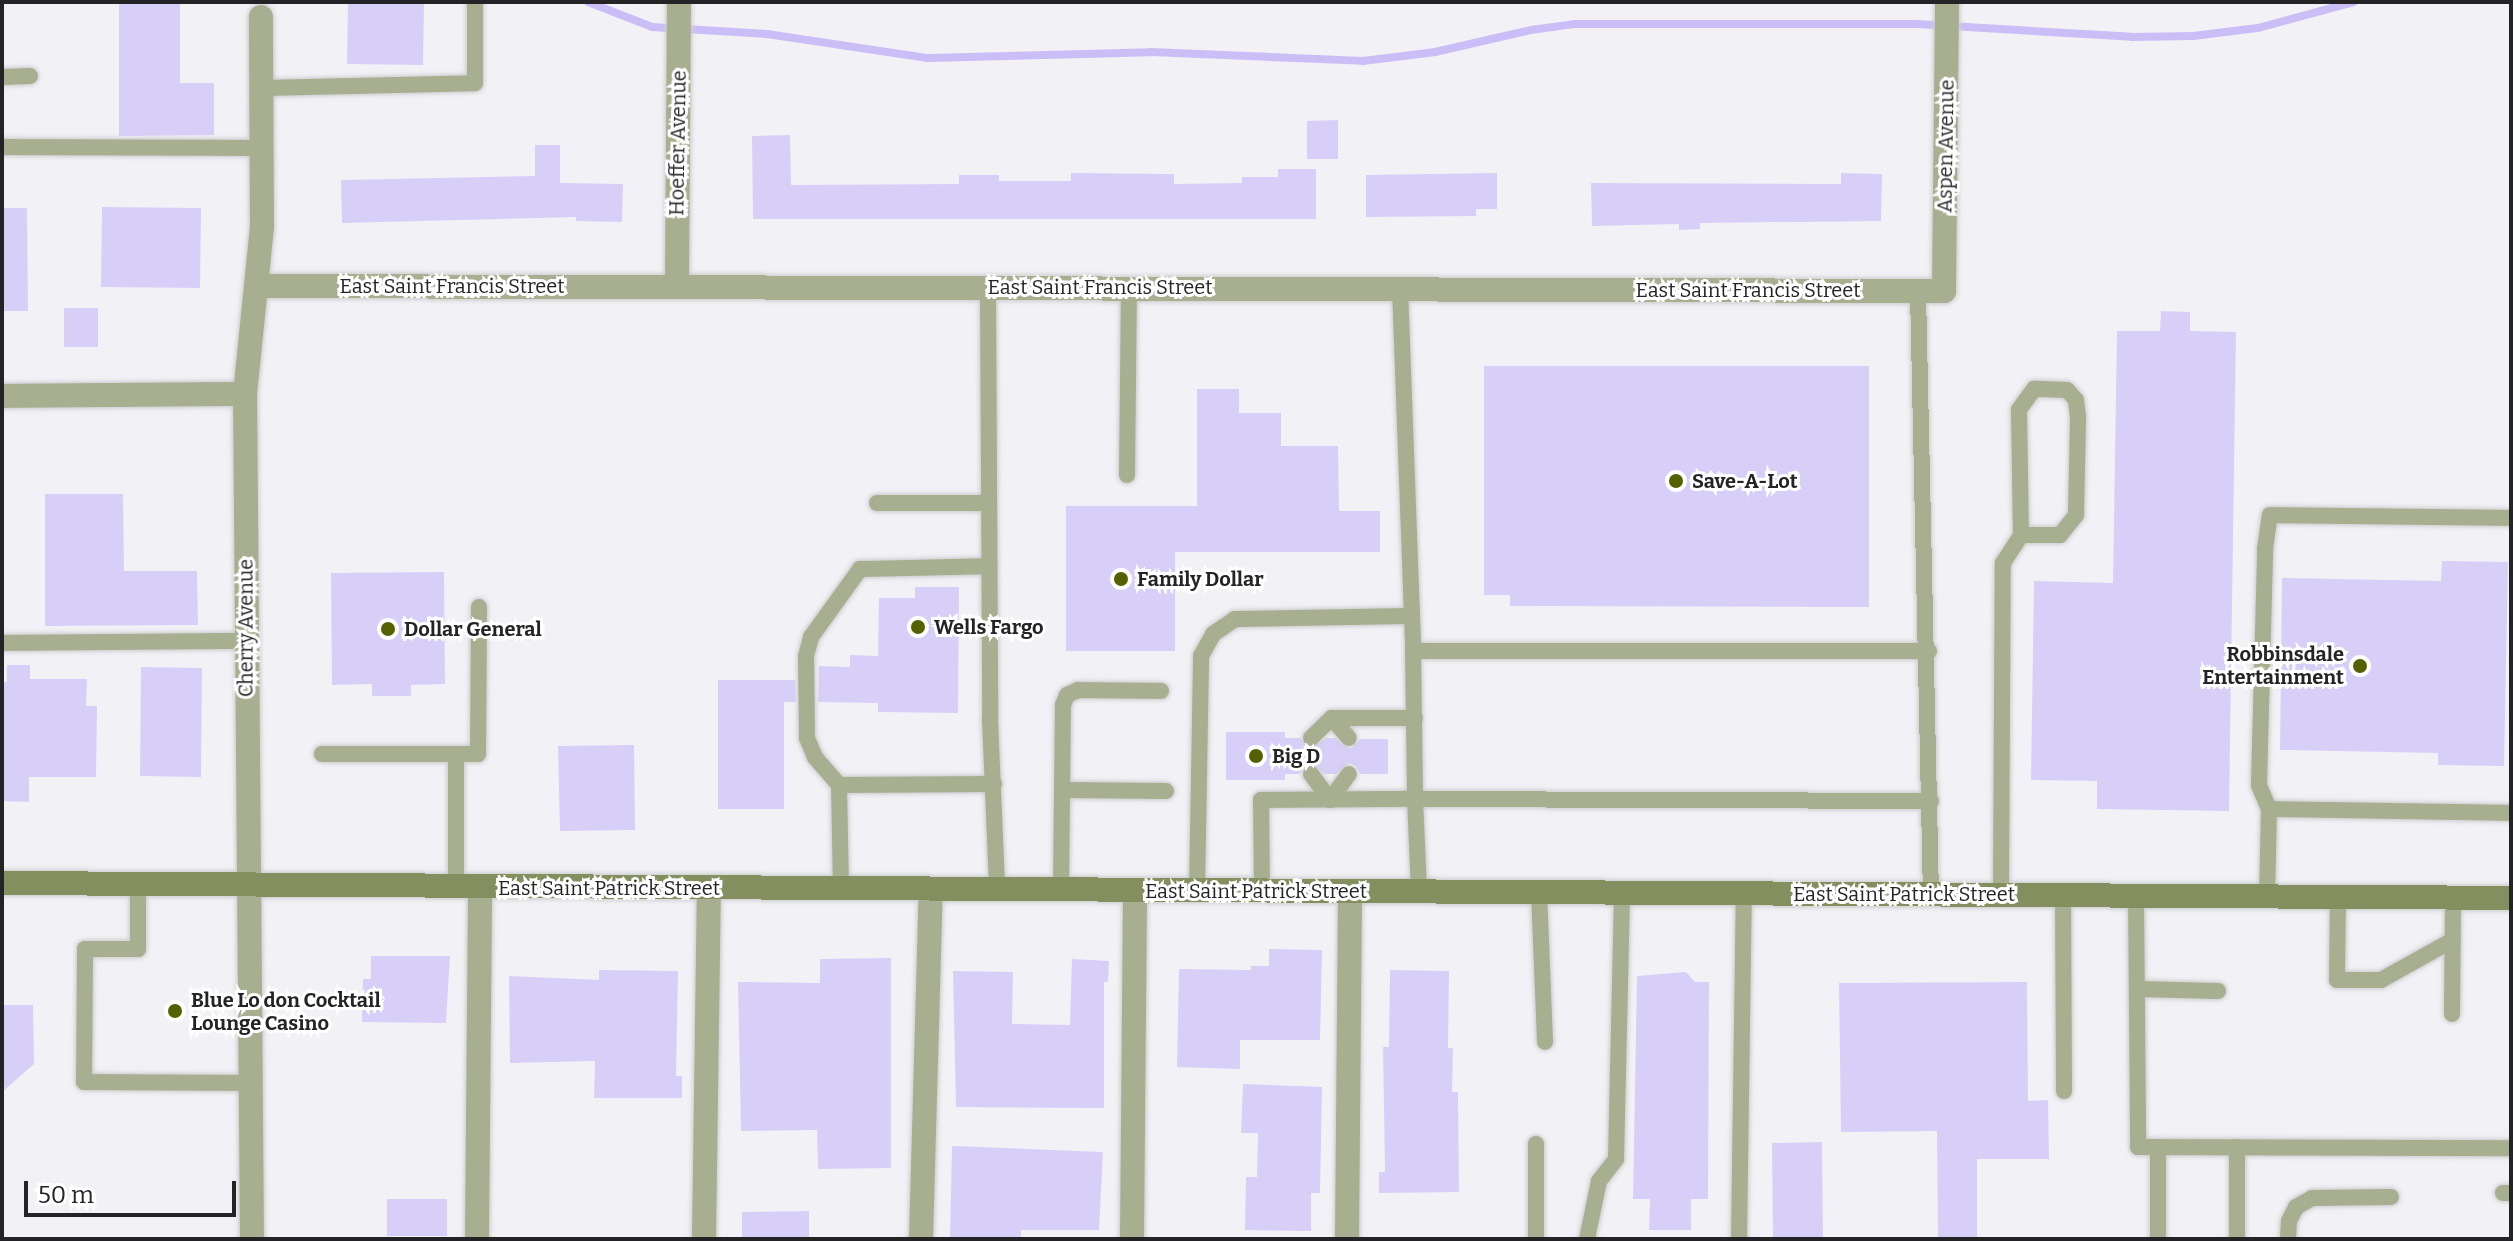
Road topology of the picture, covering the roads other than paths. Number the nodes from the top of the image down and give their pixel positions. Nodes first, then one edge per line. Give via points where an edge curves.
1 (475, 2) edge
2 (679, 2) edge
3 (1947, 2) edge
4 (261, 17) dead end
5 (30, 76) dead end
6 (2, 77) edge
7 (262, 88) junction
8 (2, 147) edge
9 (262, 148) junction
10 (677, 285) junction
11 (256, 286) junction
12 (988, 286) junction
13 (1129, 287) junction
14 (1400, 288) junction
15 (1918, 291) junction
16 (1944, 291) joint
17 (245, 394) junction
18 (2, 396) edge
19 (1127, 475) dead end
20 (877, 503) dead end
21 (989, 503) junction
22 (2511, 518) edge
23 (2021, 535) junction
24 (989, 566) junction
25 (479, 607) dead end
26 (1412, 616) junction
27 (247, 641) junction
28 (2, 643) edge
29 (1413, 651) junction
30 (1929, 651) junction
31 (1161, 691) dead end
32 (1332, 718) junction
33 (1415, 718) junction
34 (1311, 738) dead end
35 (1349, 738) dead end
36 (322, 754) dead end
37 (456, 754) junction
38 (1311, 774) dead end
39 (1349, 774) dead end
40 (994, 784) junction
41 (839, 785) junction
42 (1062, 790) junction
43 (1166, 791) dead end
44 (1415, 799) junction
45 (1330, 800) junction
46 (1931, 801) junction
47 (2269, 809) junction
48 (2511, 813) edge
49 (2, 883) edge
50 (138, 885) junction
51 (247, 886) junction
52 (468, 887) junction
53 (709, 888) junction
54 (841, 889) junction
55 (931, 889) junction
56 (997, 889) junction
57 (1061, 890) junction
58 (1135, 890) junction
59 (1197, 891) junction
60 (1262, 891) junction
61 (1350, 891) junction
62 (1419, 892) junction
63 (1539, 892) junction
64 (1622, 893) junction
65 (1744, 893) junction
66 (1931, 895) junction
67 (2001, 895) junction
68 (2063, 895) junction
69 (2136, 896) junction
70 (2267, 897) junction
71 (2338, 897) junction
72 (2453, 897) junction
73 (2511, 898) edge
74 (2453, 940) junction
75 (2137, 989) junction
76 (2218, 991) dead end
77 (2452, 1014) dead end
78 (1545, 1042) dead end
79 (250, 1083) junction
80 (2064, 1091) dead end
81 (1536, 1144) dead end
82 (2158, 1147) junction
83 (2237, 1147) junction
84 (2511, 1148) edge
85 (2391, 1197) dead end
86 (252, 1239) edge
87 (477, 1239) edge
88 (704, 1239) edge
89 (921, 1239) edge
90 (1132, 1239) edge
91 (1347, 1239) edge
92 (1536, 1239) edge
93 (1587, 1239) edge
94 (1739, 1239) edge
95 (2158, 1239) edge
96 (2237, 1239) edge
97 (2288, 1239) edge

1 - 7 lane via 475,83
2 - 10 street, Hoeffer Avenue
3 - 16 street, Aspen Avenue
4 - 7 street, Cherry Avenue
5 - 6 lane
7 - 9 street, Cherry Avenue
8 - 9 lane
9 - 11 street, Cherry Avenue
10 - 11 street, East Saint Francis Street
10 - 12 street, East Saint Francis Street
11 - 17 street, Cherry Avenue
12 - 13 street, East Saint Francis Street
12 - 21 lane
13 - 14 street, East Saint Francis Street
13 - 19 lane
14 - 15 street, East Saint Francis Street
14 - 26 lane
15 - 16 street, East Saint Francis Street
15 - 30 lane
17 - 18 street
17 - 27 street, Cherry Avenue
20 - 21 lane
21 - 24 lane
22 - 47 lane via 2270,515 2259,785
23 - 23 lane via 2060,535 2076,515 2078,417 2076,400 2067,390 2034,389 2019,410
23 - 67 lane via 2003,563
24 - 40 lane
24 - 41 lane via 867,567 852,575 811,637 806,656 810,747
25 - 37 lane via 478,754
26 - 29 lane
26 - 59 lane via 1235,619 1213,634 1201,656
27 - 28 lane
27 - 51 street, Cherry Avenue
29 - 30 lane
29 - 33 lane
30 - 46 lane
31 - 42 lane via 1078,690 1067,695
32 - 33 lane
32 - 34 lane
32 - 35 lane
33 - 44 lane
36 - 37 lane
37 - 52 lane
38 - 45 lane
39 - 45 lane
40 - 41 lane
40 - 56 lane
41 - 54 lane
42 - 43 lane
42 - 57 lane
44 - 45 lane
44 - 46 lane
44 - 62 lane
45 - 60 lane via 1261,800
46 - 66 lane
47 - 48 lane
47 - 70 lane
49 - 50 main road, East Saint Patrick Street
50 - 51 main road, East Saint Patrick Street
50 - 79 lane via 138,949 85,949 84,1082
51 - 52 main road, East Saint Patrick Street
51 - 79 street, Cherry Avenue
52 - 53 main road, East Saint Patrick Street
52 - 87 street
53 - 54 main road, East Saint Patrick Street
53 - 88 street
54 - 55 main road, East Saint Patrick Street
55 - 56 main road, East Saint Patrick Street
55 - 89 street
56 - 57 main road, East Saint Patrick Street
57 - 58 main road, East Saint Patrick Street
58 - 59 main road, East Saint Patrick Street
58 - 90 street
59 - 60 main road, East Saint Patrick Street
60 - 61 main road, East Saint Patrick Street
61 - 62 main road, East Saint Patrick Street
61 - 91 street
62 - 63 main road, East Saint Patrick Street
63 - 64 main road, East Saint Patrick Street
63 - 78 lane
64 - 65 main road, East Saint Patrick Street
64 - 93 lane via 1616,1159 1599,1181
65 - 66 main road, East Saint Patrick Street
65 - 94 lane
66 - 67 main road, East Saint Patrick Street
67 - 68 main road, East Saint Patrick Street
68 - 69 main road, East Saint Patrick Street
68 - 80 lane
69 - 70 main road, East Saint Patrick Street
69 - 75 lane
70 - 71 main road, East Saint Patrick Street
71 - 72 main road, East Saint Patrick Street
71 - 74 lane via 2337,980 2381,980
72 - 73 main road, East Saint Patrick Street
72 - 74 lane
74 - 77 lane
75 - 76 lane
75 - 82 lane via 2138,1147
79 - 86 street, Cherry Avenue
81 - 92 lane
82 - 83 lane
82 - 95 lane
83 - 84 lane
83 - 96 lane
85 - 97 lane via 2312,1198 2296,1207

